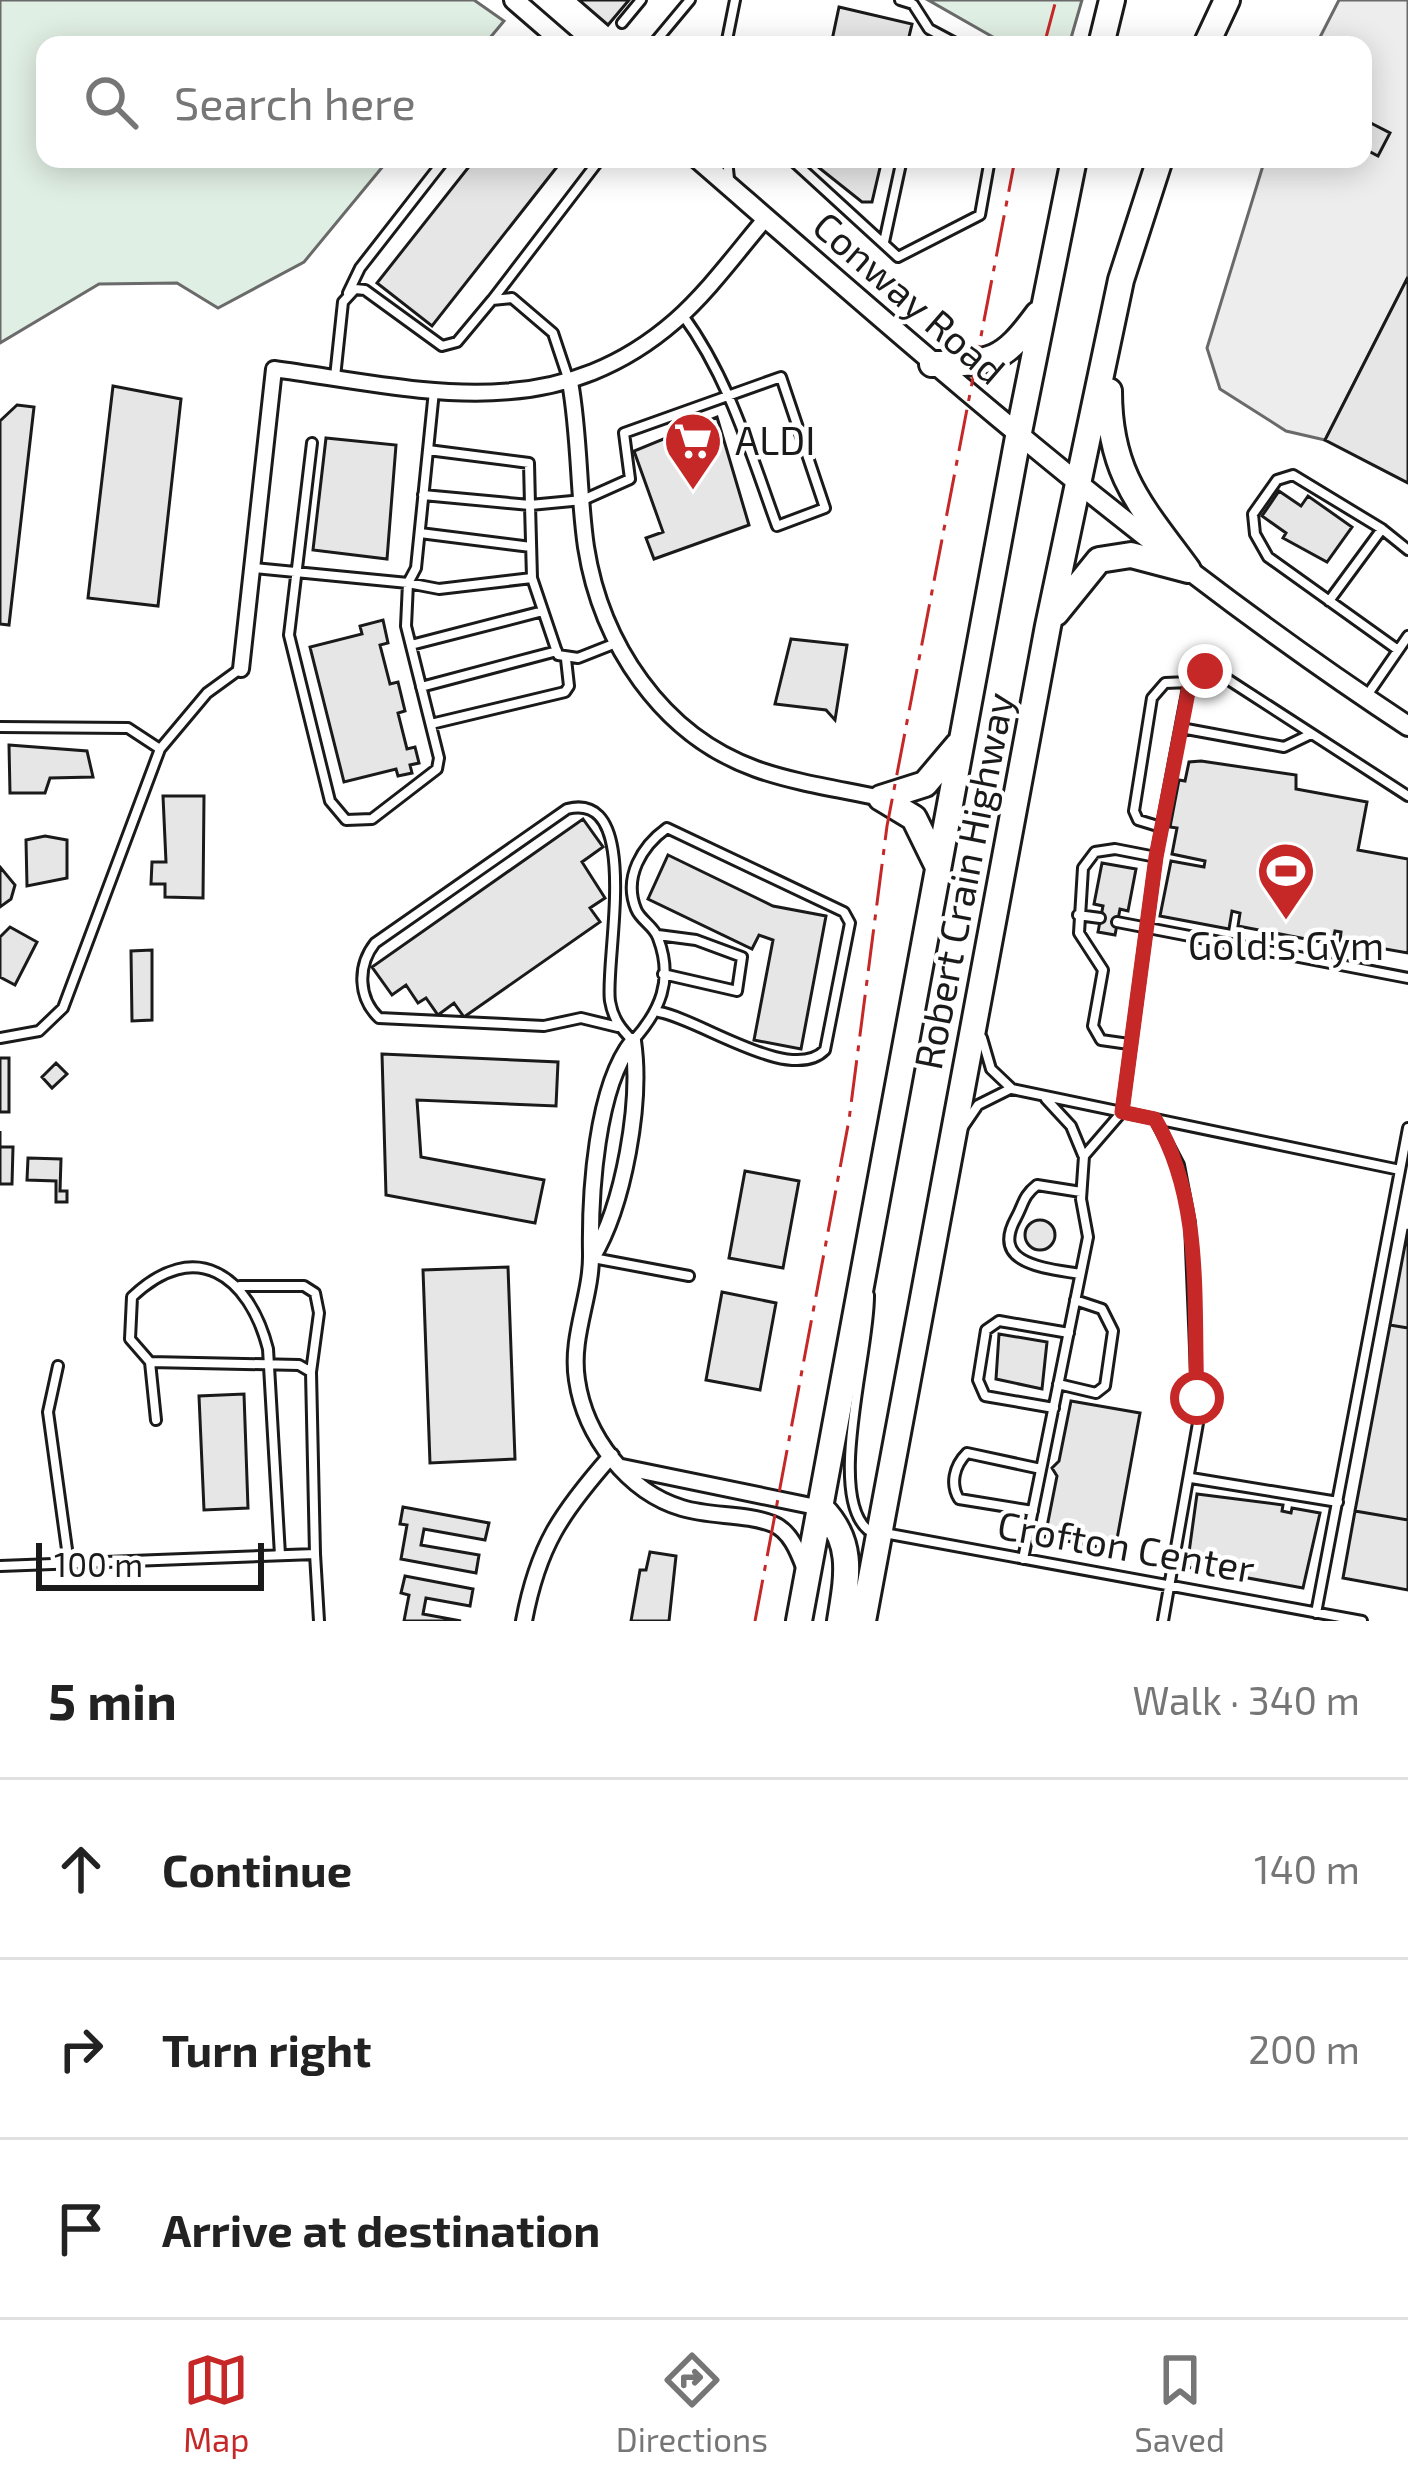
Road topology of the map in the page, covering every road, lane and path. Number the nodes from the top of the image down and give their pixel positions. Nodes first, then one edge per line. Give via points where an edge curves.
1 (514, 0) edge
2 (641, 0) edge
3 (690, 0) edge
4 (735, 0) edge
5 (900, 0) edge
6 (1112, 0) edge
7 (1228, 0) edge
8 (622, 22) dead end
9 (929, 28) junction
10 (556, 36) edge
11 (660, 36) edge
12 (728, 36) edge
13 (928, 36) edge
14 (943, 36) edge
15 (1103, 36) edge
16 (1210, 36) edge
17 (438, 168) edge
18 (592, 168) edge
19 (708, 168) edge
20 (728, 168) edge
21 (801, 168) edge
22 (900, 168) edge
23 (988, 168) edge
24 (1073, 168) edge
25 (1157, 168) edge
26 (730, 187) junction
27 (766, 218) junction
28 (884, 243) junction
29 (347, 294) junction
30 (492, 300) junction
31 (1043, 307) junction
32 (682, 314) junction
33 (1109, 338) junction
34 (932, 364) junction
35 (335, 377) junction
36 (570, 382) junction
37 (434, 391) junction
38 (729, 394) junction
39 (1018, 436) junction
40 (312, 443) dead end
41 (428, 450) junction
42 (1078, 485) junction
43 (423, 495) junction
44 (583, 500) junction
45 (530, 505) junction
46 (1382, 529) junction
47 (419, 533) junction
48 (531, 547) junction
49 (1408, 550) edge
50 (252, 568) junction
51 (1188, 570) junction
52 (299, 573) junction
53 (532, 578) junction
54 (408, 583) junction
55 (1329, 601) junction
56 (543, 611) junction
57 (1048, 626) junction
58 (1408, 635) edge
59 (616, 644) junction
60 (411, 645) junction
61 (1398, 650) junction
62 (557, 651) junction
63 (566, 659) junction
64 (242, 669) joint
65 (1190, 682) junction
66 (422, 687) junction
67 (1366, 698) junction
68 (431, 724) junction
69 (1408, 726) edge
70 (0, 727) edge
71 (1180, 728) junction
72 (1311, 734) junction
73 (964, 738) junction
74 (160, 749) junction
75 (1408, 796) edge
76 (881, 798) junction
77 (1162, 827) junction
78 (1156, 857) junction
79 (938, 869) junction
80 (1078, 915) junction
81 (1100, 918) dead end
82 (1117, 922) dead end
83 (1146, 928) junction
84 (658, 935) junction
85 (663, 974) junction
86 (1408, 978) edge
87 (659, 1012) junction
88 (976, 1013) junction
89 (618, 1027) junction
90 (0, 1038) edge
91 (633, 1041) junction
92 (1130, 1044) junction
93 (1012, 1089) junction
94 (1042, 1095) junction
95 (1122, 1112) junction
96 (1155, 1119) junction
97 (1408, 1128) edge
98 (952, 1142) junction
99 (1084, 1156) junction
100 (1400, 1170) junction
101 (1081, 1192) junction
102 (869, 1246) junction
103 (592, 1258) junction
104 (1081, 1274) junction
105 (689, 1276) dead end
106 (240, 1286) junction
107 (1075, 1300) junction
108 (1069, 1333) junction
109 (150, 1362) junction
110 (271, 1364) junction
111 (58, 1366) dead end
112 (310, 1372) junction
113 (1058, 1384) junction
114 (1054, 1408) junction
115 (156, 1420) dead end
116 (617, 1461) junction
117 (1041, 1469) junction
118 (1191, 1478) junction
119 (1337, 1502) junction
120 (820, 1508) junction
121 (1033, 1511) junction
122 (879, 1533) junction
123 (315, 1554) junction
124 (280, 1555) junction
125 (1023, 1559) junction
126 (69, 1564) junction
127 (0, 1567) edge
128 (807, 1578) junction
129 (1170, 1586) junction
130 (1316, 1612) junction
131 (320, 1621) edge
132 (524, 1621) edge
133 (799, 1621) edge
134 (840, 1621) edge
135 (862, 1621) edge
136 (1162, 1621) edge
137 (1362, 1621) edge

1 - 10 street
2 - 8 lane
3 - 11 lane
4 - 12 lane
5 - 9 lane via 913,4
6 - 15 highway
7 - 16 highway
9 - 13 lane
9 - 14 lane
17 - 29 lane
18 - 30 lane
19 - 26 street, Conway Road
20 - 26 lane
21 - 28 lane
22 - 28 lane
23 - 28 lane via 980,215 898,256
24 - 31 highway, Robert Crain Highway
25 - 33 highway, Robert Crain Highway
26 - 27 street, Conway Road
27 - 32 street
27 - 34 street, Conway Road
29 - 30 lane via 365,290 442,346 457,342
29 - 35 lane
30 - 36 lane via 512,298 544,322
31 - 34 highway via 1003,356
31 - 39 highway, Robert Crain Highway
32 - 36 street via 614,365
32 - 38 lane via 715,358
33 - 42 highway, Robert Crain Highway
33 - 51 highway via 1115,459
34 - 39 street, Conway Road
35 - 37 street
35 - 50 street via 274,369
36 - 37 street via 488,395
36 - 44 street
37 - 41 lane
38 - 38 lane via 776,526 826,508 782,376
38 - 44 lane via 624,433 630,479
39 - 42 street, Conway Road
39 - 73 highway, Robert Crain Highway
40 - 52 lane
41 - 43 lane
41 - 45 lane via 529,463
42 - 51 street, Conway Road
42 - 57 highway, Robert Crain Highway
43 - 45 lane
43 - 47 lane
44 - 45 lane
44 - 59 street via 590,570
45 - 48 lane
46 - 49 lane
46 - 55 lane
46 - 55 lane via 1293,476 1277,480 1253,514 1268,557
47 - 48 lane
47 - 54 lane
48 - 53 lane
50 - 52 lane
50 - 64 street
51 - 57 highway via 1131,555 1099,560
51 - 67 street, Conway Road
52 - 54 lane
52 - 68 lane via 289,635 336,813 372,820 430,778 439,758
53 - 54 lane via 439,589
53 - 56 lane
54 - 60 lane
55 - 61 lane
56 - 60 lane
56 - 62 lane
57 - 88 highway, Robert Crain Highway
58 - 61 lane
59 - 63 lane
59 - 76 street via 664,710 718,752 788,778
60 - 66 lane
61 - 67 lane
62 - 63 lane
62 - 66 lane
63 - 68 lane via 565,692
64 - 74 lane via 208,693
65 - 71 lane
65 - 72 lane via 1205,671 1221,675
65 - 77 lane via 1165,683 1152,698 1134,811
66 - 68 lane
67 - 69 street, Conway Road
70 - 74 lane via 128,728
71 - 72 lane via 1284,747
71 - 77 lane
72 - 75 lane
73 - 76 highway via 925,784
73 - 79 highway, Robert Crain Highway
74 - 90 lane via 63,1008 39,1031
76 - 79 highway via 914,818
77 - 78 lane
78 - 80 lane via 1095,852 1084,868
78 - 83 lane
79 - 102 highway, Robert Crain Highway
80 - 81 lane
80 - 92 lane via 1102,970 1094,1026 1101,1040
82 - 83 lane
83 - 86 lane
83 - 92 lane
84 - 85 lane
84 - 85 lane via 742,957 736,992
84 - 87 lane via 636,913 631,886 637,859 668,828 844,912 850,923 817,1058 752,1050
85 - 87 lane
87 - 91 lane
88 - 93 lane via 991,1069
88 - 98 highway, Robert Crain Highway
89 - 89 lane via 609,998 613,838 592,809 580,806 509,849 364,957 363,992 379,1018 544,1026 581,1018
89 - 91 lane
91 - 103 street via 639,1082 608,1231
91 - 103 street via 615,1063 589,1222
92 - 95 lane
93 - 94 lane
93 - 98 lane via 978,1105
94 - 95 lane
94 - 99 lane via 1060,1110
95 - 96 lane
95 - 99 lane
96 - 100 lane
96 - 118 lane via 1179,1165 1190,1223 1198,1423
97 - 100 lane
98 - 122 highway, Robert Crain Highway
99 - 101 lane
100 - 119 lane
101 - 104 lane via 1088,1237
101 - 104 lane via 1037,1185 1009,1229 1010,1250 1021,1262
102 - 120 highway, Robert Crain Highway
102 - 122 lane via 870,1328 847,1485 861,1524
103 - 105 lane
103 - 116 street via 576,1377 581,1404
104 - 107 lane
106 - 109 lane via 213,1269 154,1276 132,1297 127,1322
106 - 110 lane via 262,1324
106 - 112 lane via 315,1293
107 - 108 lane
107 - 113 lane via 1102,1309 1112,1330 1105,1386 1096,1393
108 - 113 lane
108 - 114 lane via 999,1322 986,1330 978,1380 985,1396
109 - 110 lane
109 - 115 lane
110 - 112 lane
110 - 124 lane
111 - 126 lane via 48,1412
112 - 123 lane
113 - 114 lane
114 - 117 lane
116 - 120 street
116 - 128 street via 642,1492 683,1509 776,1525 796,1545
116 - 132 street via 551,1530
117 - 121 lane
117 - 121 lane via 967,1453 956,1464 959,1499
118 - 119 lane
118 - 129 lane
119 - 130 lane
120 - 128 highway, Robert Crain Highway
120 - 134 highway via 838,1525 847,1553
121 - 125 lane
122 - 125 lane, Crofton Center
122 - 135 highway, Robert Crain Highway
123 - 124 lane
123 - 131 lane
124 - 126 lane
125 - 129 lane, Crofton Center
126 - 127 lane
128 - 133 highway, Robert Crain Highway
129 - 130 lane, Crofton Center
129 - 136 lane
130 - 137 lane, Crofton Center

